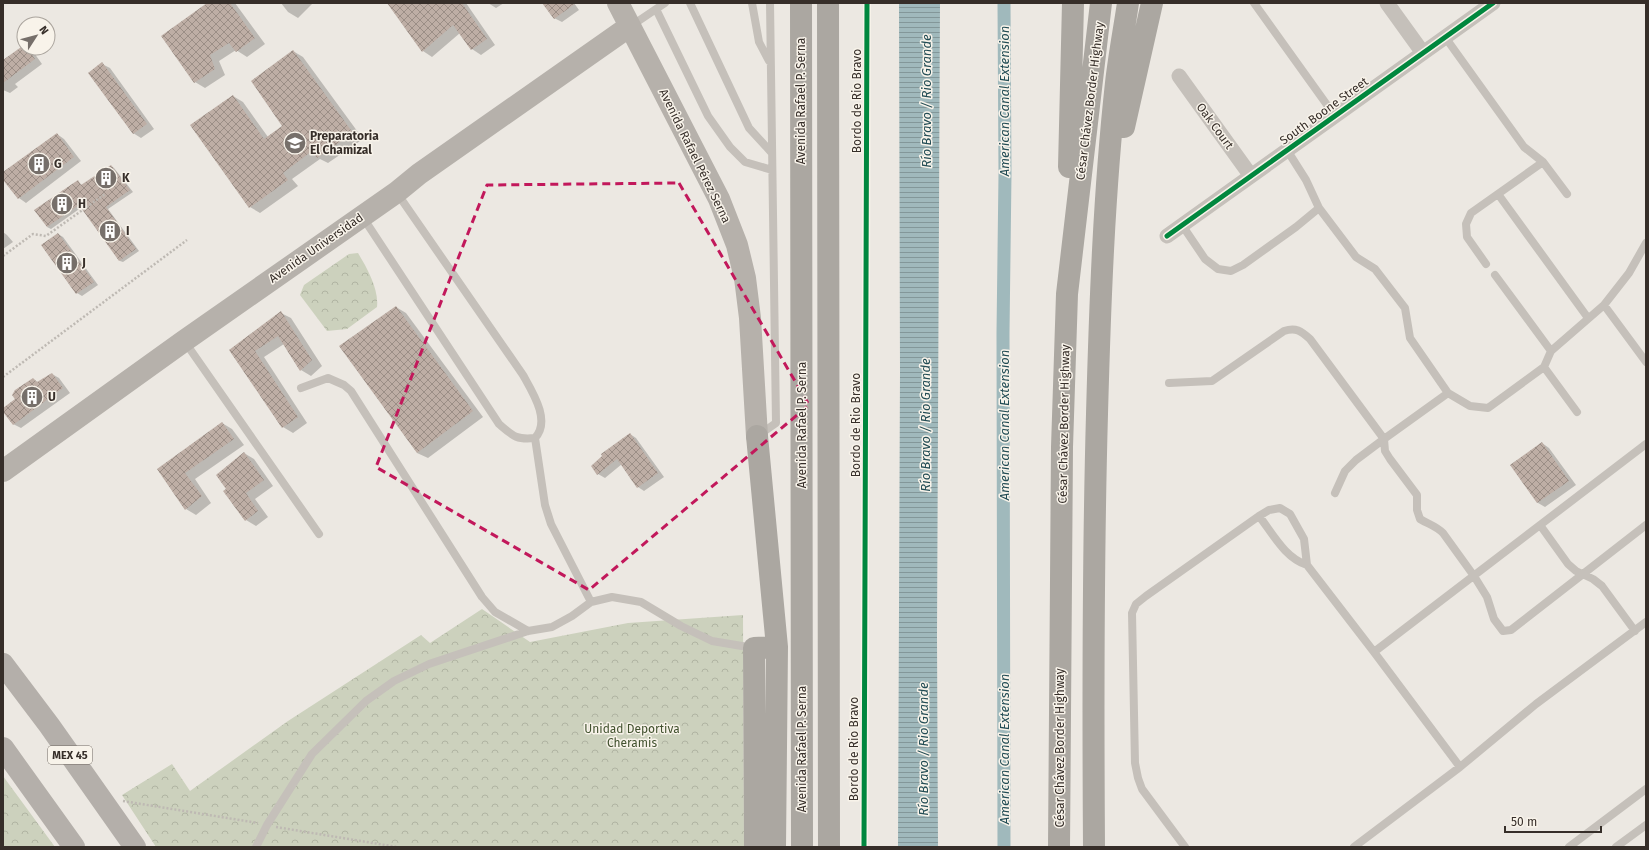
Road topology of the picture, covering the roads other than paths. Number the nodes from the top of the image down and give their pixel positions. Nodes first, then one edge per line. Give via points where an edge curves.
1 (618, 3) edge
2 (665, 3) edge
3 (690, 3) edge
4 (752, 3) edge
5 (770, 3) edge
6 (801, 3) edge
7 (828, 3) edge
8 (1073, 3) edge
9 (1101, 3) edge
10 (1128, 3) edge
11 (1152, 3) edge
12 (1254, 3) edge
13 (1387, 3) edge
14 (1493, 3) edge
15 (656, 9) junction
16 (630, 26) junction
17 (1445, 37) junction
18 (1423, 53) junction
19 (770, 62) junction
20 (1179, 76) dead end
21 (1335, 116) junction
22 (1287, 150) junction
23 (771, 152) junction
24 (1543, 162) junction
25 (772, 170) junction
26 (1251, 176) junction
27 (397, 192) junction
28 (1498, 194) junction
29 (1567, 194) dead end
30 (1106, 206) junction
31 (1319, 208) junction
32 (362, 216) junction
33 (1182, 225) junction
34 (1166, 236) dead end
35 (1646, 243) edge
36 (1643, 258) edge
37 (1486, 264) dead end
38 (1495, 275) dead end
39 (1067, 294) junction
40 (1604, 305) junction
41 (1588, 318) junction
42 (184, 341) junction
43 (1551, 351) junction
44 (1646, 362) edge
45 (1544, 367) junction
46 (1169, 383) dead end
47 (301, 388) dead end
48 (1448, 393) junction
49 (1577, 412) dead end
50 (757, 436) junction
51 (535, 438) junction
52 (1384, 439) junction
53 (1646, 444) edge
54 (3, 472) edge
55 (1335, 493) dead end
56 (1259, 516) junction
57 (1646, 525) edge
58 (1540, 526) junction
59 (319, 534) dead end
60 (1307, 565) junction
61 (1584, 574) junction
62 (1474, 576) junction
63 (591, 602) junction
64 (1646, 622) edge
65 (528, 631) junction
66 (1635, 631) junction
67 (777, 647) junction
68 (754, 648) junction
69 (1374, 652) junction
70 (3, 664) edge
71 (3, 748) edge
72 (1460, 767) junction
73 (1646, 788) edge
74 (1646, 824) edge
75 (74, 847) edge
76 (135, 847) edge
77 (256, 847) edge
78 (755, 847) edge
79 (775, 847) edge
80 (802, 847) edge
81 (829, 847) edge
82 (1060, 847) edge
83 (1094, 847) edge
84 (1186, 847) edge
85 (1354, 847) edge
86 (1568, 847) edge
87 (1616, 847) edge

1 - 16 main road, Avenida Rafael Pérez Serna
2 - 15 lane
3 - 23 lane via 749,128
4 - 19 lane via 759,42
5 - 19 lane
6 - 80 highway, Avenida Rafael P. Serna
7 - 81 highway
8 - 39 highway
9 - 39 highway, César Chávez Border Highway
10 - 30 highway, César Chávez Border Highway via 1116,82
11 - 30 highway
12 - 21 lane
13 - 18 street
14 - 17 street, South Boone Street
15 - 16 lane
15 - 25 lane via 708,116 730,147 745,162
16 - 27 main road, Avenida Universidad
16 - 50 main road, Avenida Rafael Pérez Serna via 719,199 737,245 745,278 750,318
17 - 18 street, South Boone Street
17 - 24 lane via 1524,148
18 - 21 street, South Boone Street
19 - 23 lane
20 - 26 street, Oak Court
21 - 22 street, South Boone Street
22 - 26 street, South Boone Street
22 - 31 lane via 1306,180
23 - 25 lane
24 - 28 lane
24 - 29 lane
25 - 50 lane via 776,423
26 - 33 street, South Boone Street
27 - 32 main road, Avenida Universidad
27 - 51 lane via 523,375 535,398 542,422 540,432
28 - 37 lane via 1471,213 1466,224 1467,237
28 - 41 lane
30 - 83 highway, César Chávez Border Highway via 1095,467 1092,718
31 - 33 lane via 1243,265 1231,271 1218,269 1205,259
31 - 48 lane via 1356,257 1375,269 1405,308 1410,338
32 - 42 main road, Avenida Universidad
32 - 51 lane via 499,424 522,440
33 - 34 street, South Boone Street
35 - 36 lane
36 - 40 lane
38 - 43 lane
39 - 82 highway, César Chávez Border Highway via 1059,680
40 - 41 lane
40 - 44 lane
41 - 43 lane
42 - 54 main road, Avenida Universidad
42 - 59 lane
43 - 45 lane
45 - 48 lane via 1488,408 1470,406
45 - 49 lane
46 - 52 lane via 1212,382 1284,331 1297,329 1310,338
47 - 65 lane via 328,378 351,391 482,597 495,612
48 - 52 lane
50 - 67 highway
51 - 63 lane via 545,506 551,524
52 - 55 lane via 1345,471
52 - 62 lane via 1385,451 1417,495 1420,519 1437,527 1443,533
53 - 58 lane
56 - 60 lane via 1289,556
56 - 60 lane via 1269,510 1280,508 1290,514 1304,539
56 - 84 lane via 1146,596 1136,604 1132,613 1135,763 1138,778 1142,789
57 - 61 lane
58 - 61 lane via 1568,564
58 - 62 lane
60 - 69 lane
61 - 62 lane via 1511,630 1503,631 1494,619 1487,597
61 - 66 lane via 1602,586
62 - 69 lane
63 - 65 lane via 552,627
63 - 68 lane via 612,597 641,602 680,626 712,641
64 - 66 lane
65 - 77 lane via 429,664 394,681 366,701 312,754
66 - 72 lane via 1536,704
67 - 68 highway
67 - 79 highway
68 - 78 highway
69 - 72 lane
70 - 76 main road, MEX 45
71 - 75 main road
72 - 85 lane
73 - 86 lane
74 - 87 lane

